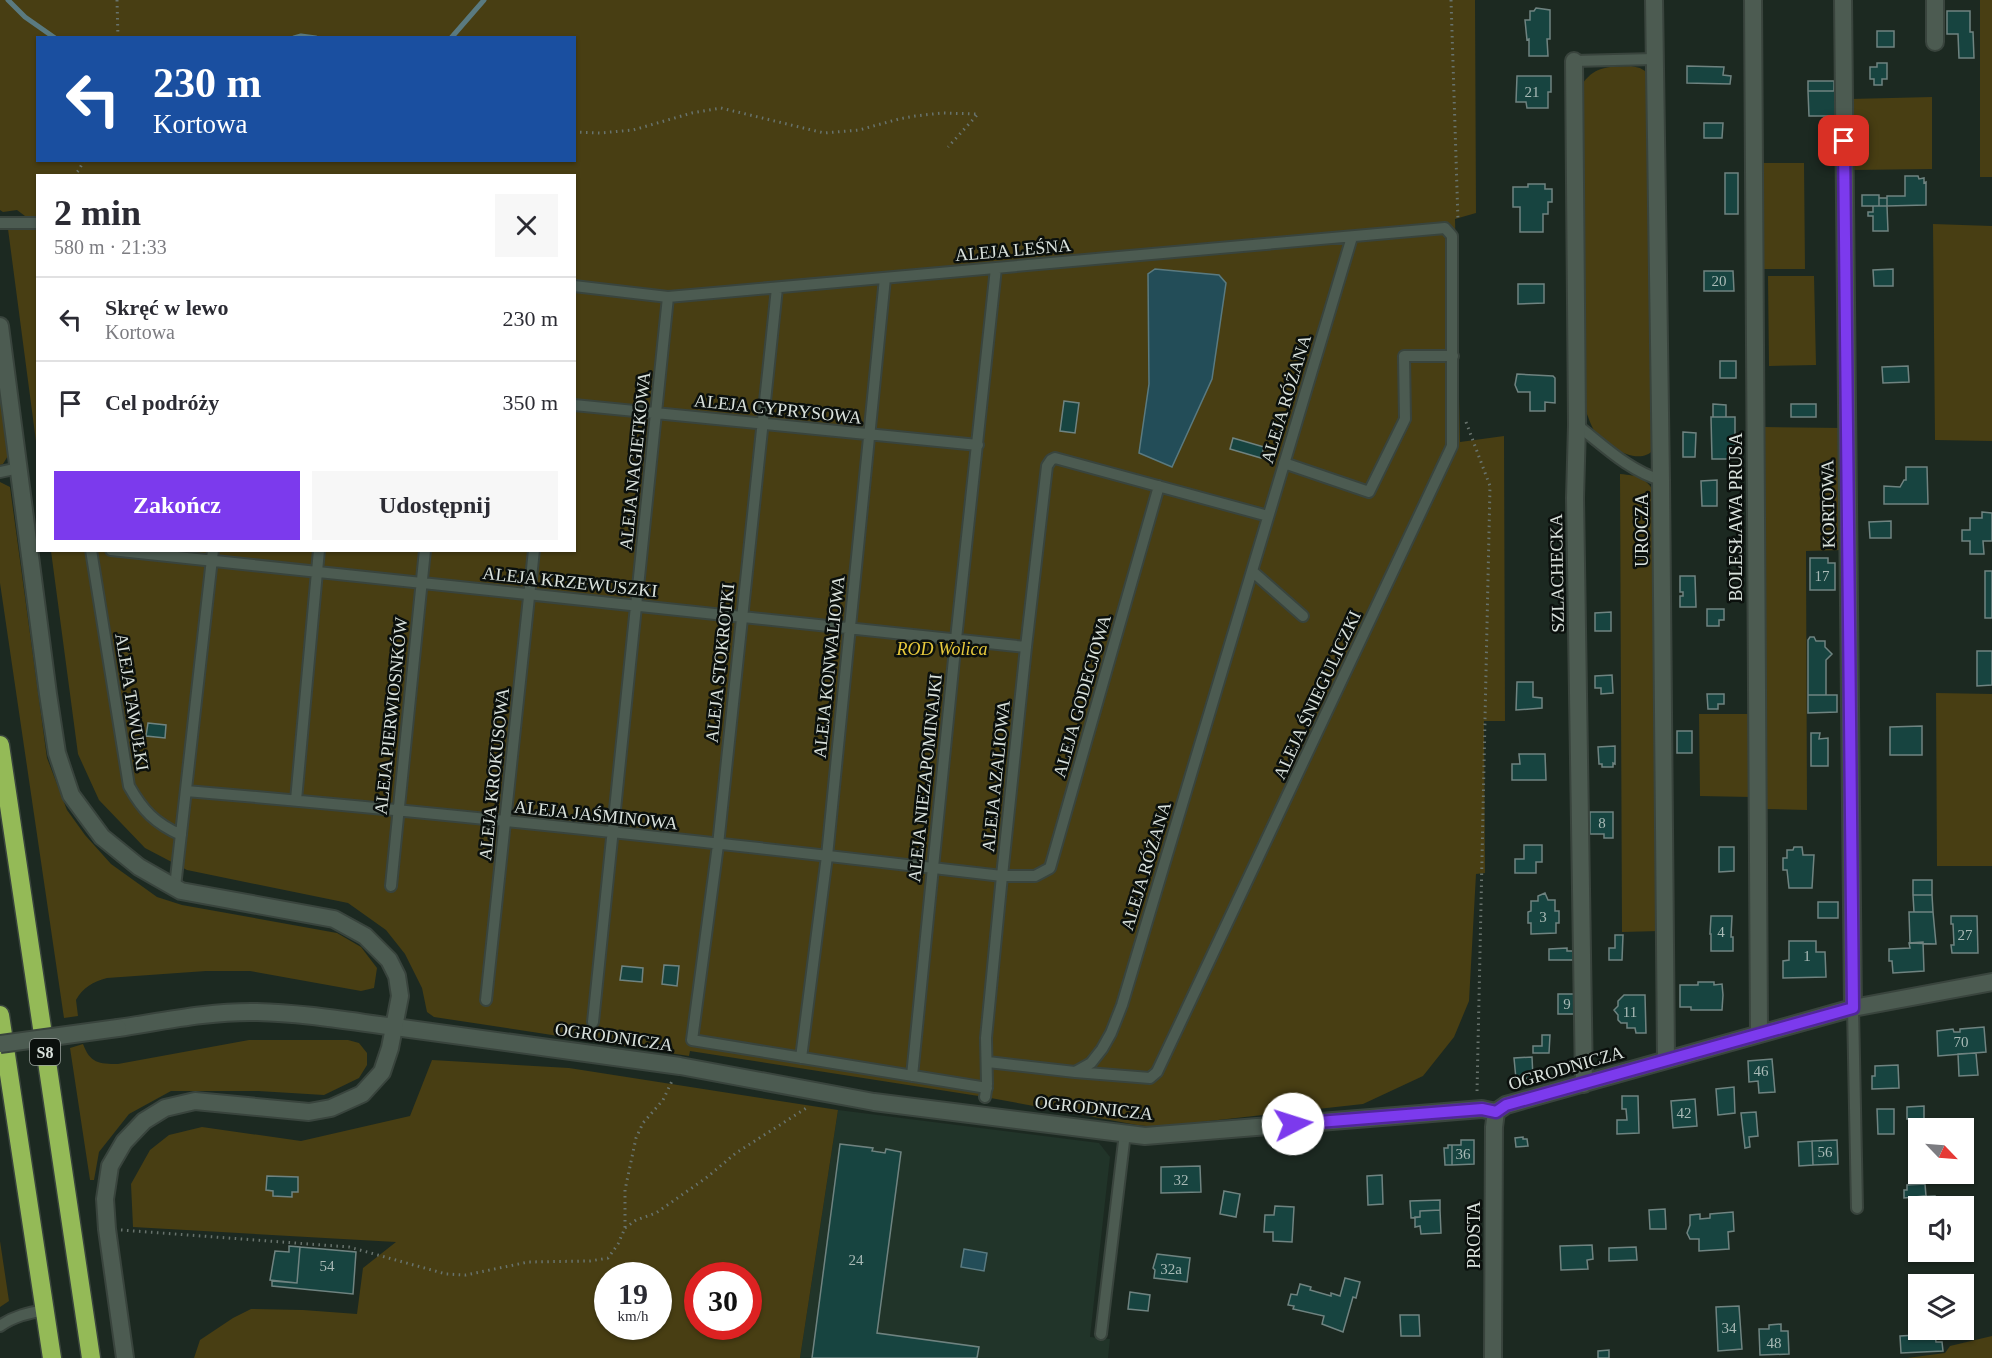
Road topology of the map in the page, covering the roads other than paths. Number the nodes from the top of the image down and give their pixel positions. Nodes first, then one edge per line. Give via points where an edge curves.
1 (1654, 0) edge
2 (1753, 0) edge
3 (1843, 0) edge
4 (1935, 0) edge
5 (1935, 42) dead end
6 (1654, 59) junction
7 (1574, 61) joint
8 (0, 223) edge
9 (36, 223) edge
10 (1455, 233) joint
11 (1352, 237) junction
12 (996, 268) junction
13 (885, 278) junction
14 (576, 286) edge
15 (777, 288) junction
16 (668, 297) junction
17 (0, 326) edge
18 (1453, 356) junction
19 (576, 405) edge
20 (657, 413) junction
21 (762, 424) junction
22 (1577, 425) junction
23 (870, 435) junction
24 (978, 445) junction
25 (1284, 463) junction
26 (19, 468) junction
27 (0, 472) edge
28 (1661, 480) junction
29 (1159, 486) junction
30 (1268, 516) junction
31 (91, 552) edge
32 (152, 552) edge
33 (319, 552) edge
34 (425, 552) edge
35 (534, 552) edge
36 (213, 555) edge
37 (317, 571) junction
38 (1252, 571) junction
39 (422, 583) junction
40 (529, 594) junction
41 (636, 605) junction
42 (742, 616) junction
43 (1303, 616) dead end
44 (850, 627) junction
45 (956, 639) junction
46 (1026, 647) junction
47 (0, 745) edge
48 (186, 791) junction
49 (296, 800) junction
50 (398, 811) junction
51 (507, 822) junction
52 (613, 833) junction
53 (181, 835) junction
54 (718, 845) junction
55 (827, 856) junction
56 (932, 868) junction
57 (1002, 876) junction
58 (391, 886) dead end
59 (175, 887) junction
60 (1992, 982) edge
61 (486, 1000) dead end
62 (1853, 1008) junction
63 (0, 1015) edge
64 (593, 1022) dead end
65 (395, 1027) junction
66 (1759, 1034) junction
67 (0, 1044) edge
68 (801, 1058) junction
69 (1666, 1060) junction
70 (988, 1062) junction
71 (1075, 1072) junction
72 (912, 1076) junction
73 (1584, 1084) junction
74 (1496, 1112) junction
75 (1125, 1133) junction
76 (1857, 1208) dead end
77 (45, 1310) junction
78 (0, 1326) edge
79 (1101, 1334) dead end
80 (52, 1358) edge
81 (91, 1358) edge
82 (125, 1358) edge
83 (1493, 1358) edge

1 - 6 street, UROCZA
2 - 66 street, BOLESŁAWA PRUSA
3 - 62 street, KORTOWA
4 - 5 street
6 - 7 lane
6 - 28 street, UROCZA
7 - 22 street, SZLACHECKA
8 - 9 lane
10 - 11 lane, ALEJA LEŚNA via 1444,228
10 - 18 lane, ALEJA ŚNIEGULICZKI
11 - 12 lane, ALEJA LEŚNA
11 - 25 lane, ALEJA RÓŻANA
12 - 13 lane, ALEJA LEŚNA
12 - 24 lane, ALEJA NIEZAPOMINAJKI
13 - 15 lane, ALEJA LEŚNA
13 - 23 lane, ALEJA KONWALIOWA
14 - 16 lane, ALEJA LEŚNA
15 - 16 lane, ALEJA LEŚNA
15 - 21 lane, ALEJA STOKROTKI
16 - 20 lane, ALEJA NAGIETKOWA
17 - 26 street
18 - 25 lane via 1404,356 1405,419 1369,492
18 - 71 lane, ALEJA ŚNIEGULICZKI via 1452,446 1157,1072 1150,1078
19 - 20 lane, ALEJA CYPRYSOWA
20 - 21 lane, ALEJA CYPRYSOWA
20 - 41 lane, ALEJA NAGIETKOWA
21 - 23 lane, ALEJA CYPRYSOWA
21 - 42 lane, ALEJA STOKROTKI
22 - 28 lane via 1632,467
22 - 73 street, SZLACHECKA
23 - 24 lane, ALEJA CYPRYSOWA
23 - 44 lane, ALEJA KONWALIOWA
24 - 45 lane, ALEJA NIEZAPOMINAJKI
25 - 30 lane, ALEJA RÓŻANA
26 - 27 lane
26 - 59 street via 57,753 71,795 102,837 139,867
28 - 69 street, UROCZA
29 - 30 lane
29 - 46 lane, ALEJA AZALIOWA via 1051,460 1047,466
29 - 57 lane, ALEJA GODECJOWA via 1050,868 1035,876
30 - 38 lane, ALEJA RÓŻANA
31 - 53 lane, ALEJA TAWUŁKI via 129,786 152,818
32 - 36 lane, ALEJA KRZEWUSZKI
33 - 37 lane
34 - 39 lane, ALEJA PIERWIOSNKÓW
35 - 40 lane, ALEJA KROKUSOWA
36 - 37 lane, ALEJA KRZEWUSZKI
36 - 48 lane
37 - 39 lane, ALEJA KRZEWUSZKI
37 - 49 lane
38 - 43 lane
38 - 71 lane, ALEJA RÓŻANA via 1122,1005 1102,1049 1091,1063
39 - 40 lane, ALEJA KRZEWUSZKI
39 - 50 lane, ALEJA PIERWIOSNKÓW
40 - 41 lane, ALEJA KRZEWUSZKI
40 - 51 lane, ALEJA KROKUSOWA
41 - 42 lane, ALEJA KRZEWUSZKI
41 - 52 lane, ALEJA NAGIETKOWA
42 - 44 lane, ALEJA KRZEWUSZKI
42 - 54 lane, ALEJA STOKROTKI
44 - 45 lane, ALEJA KRZEWUSZKI
44 - 55 lane, ALEJA KONWALIOWA
45 - 46 lane, ALEJA KRZEWUSZKI
45 - 56 lane, ALEJA NIEZAPOMINAJKI
46 - 57 lane, ALEJA AZALIOWA
47 - 81 highway, S8
48 - 49 lane, ALEJA JAŚMINOWA
48 - 53 lane
49 - 50 lane, ALEJA JAŚMINOWA
50 - 51 lane, ALEJA JAŚMINOWA
50 - 58 lane, ALEJA PIERWIOSNKÓW
51 - 52 lane, ALEJA JAŚMINOWA
51 - 61 lane, ALEJA KROKUSOWA
52 - 54 lane, ALEJA JAŚMINOWA
52 - 64 lane, ALEJA NAGIETKOWA
53 - 59 lane
54 - 55 lane, ALEJA JAŚMINOWA
54 - 68 lane, ALEJA STOKROTKI via 693,1041
55 - 56 lane, ALEJA JAŚMINOWA
55 - 68 lane, ALEJA KONWALIOWA
56 - 57 lane, ALEJA JAŚMINOWA
56 - 72 lane, ALEJA NIEZAPOMINAJKI
57 - 70 lane, ALEJA AZALIOWA via 986,1038
59 - 65 street via 334,919 365,936 389,960 397,976 400,996
60 - 62 street, OGRODNICZA
62 - 66 street, OGRODNICZA
62 - 76 lane
63 - 77 highway, S8
65 - 67 street, OGRODNICZA, bridge via 255,1012
65 - 75 street, OGRODNICZA via 680,1066 874,1101
65 - 82 street via 382,1072 362,1094 331,1108 300,1111 195,1101 165,1108 144,1121 124,1142 110,1166 105,1200
66 - 69 street, OGRODNICZA
68 - 72 lane
69 - 73 street, OGRODNICZA
70 - 71 lane
70 - 72 lane, ALEJA AZALIOWA via 986,1093
73 - 74 street, OGRODNICZA via 1506,1105
74 - 75 street, OGRODNICZA via 1477,1109 1145,1136
74 - 83 street, PROSTA
75 - 79 lane
77 - 78 lane
77 - 80 highway, S8

